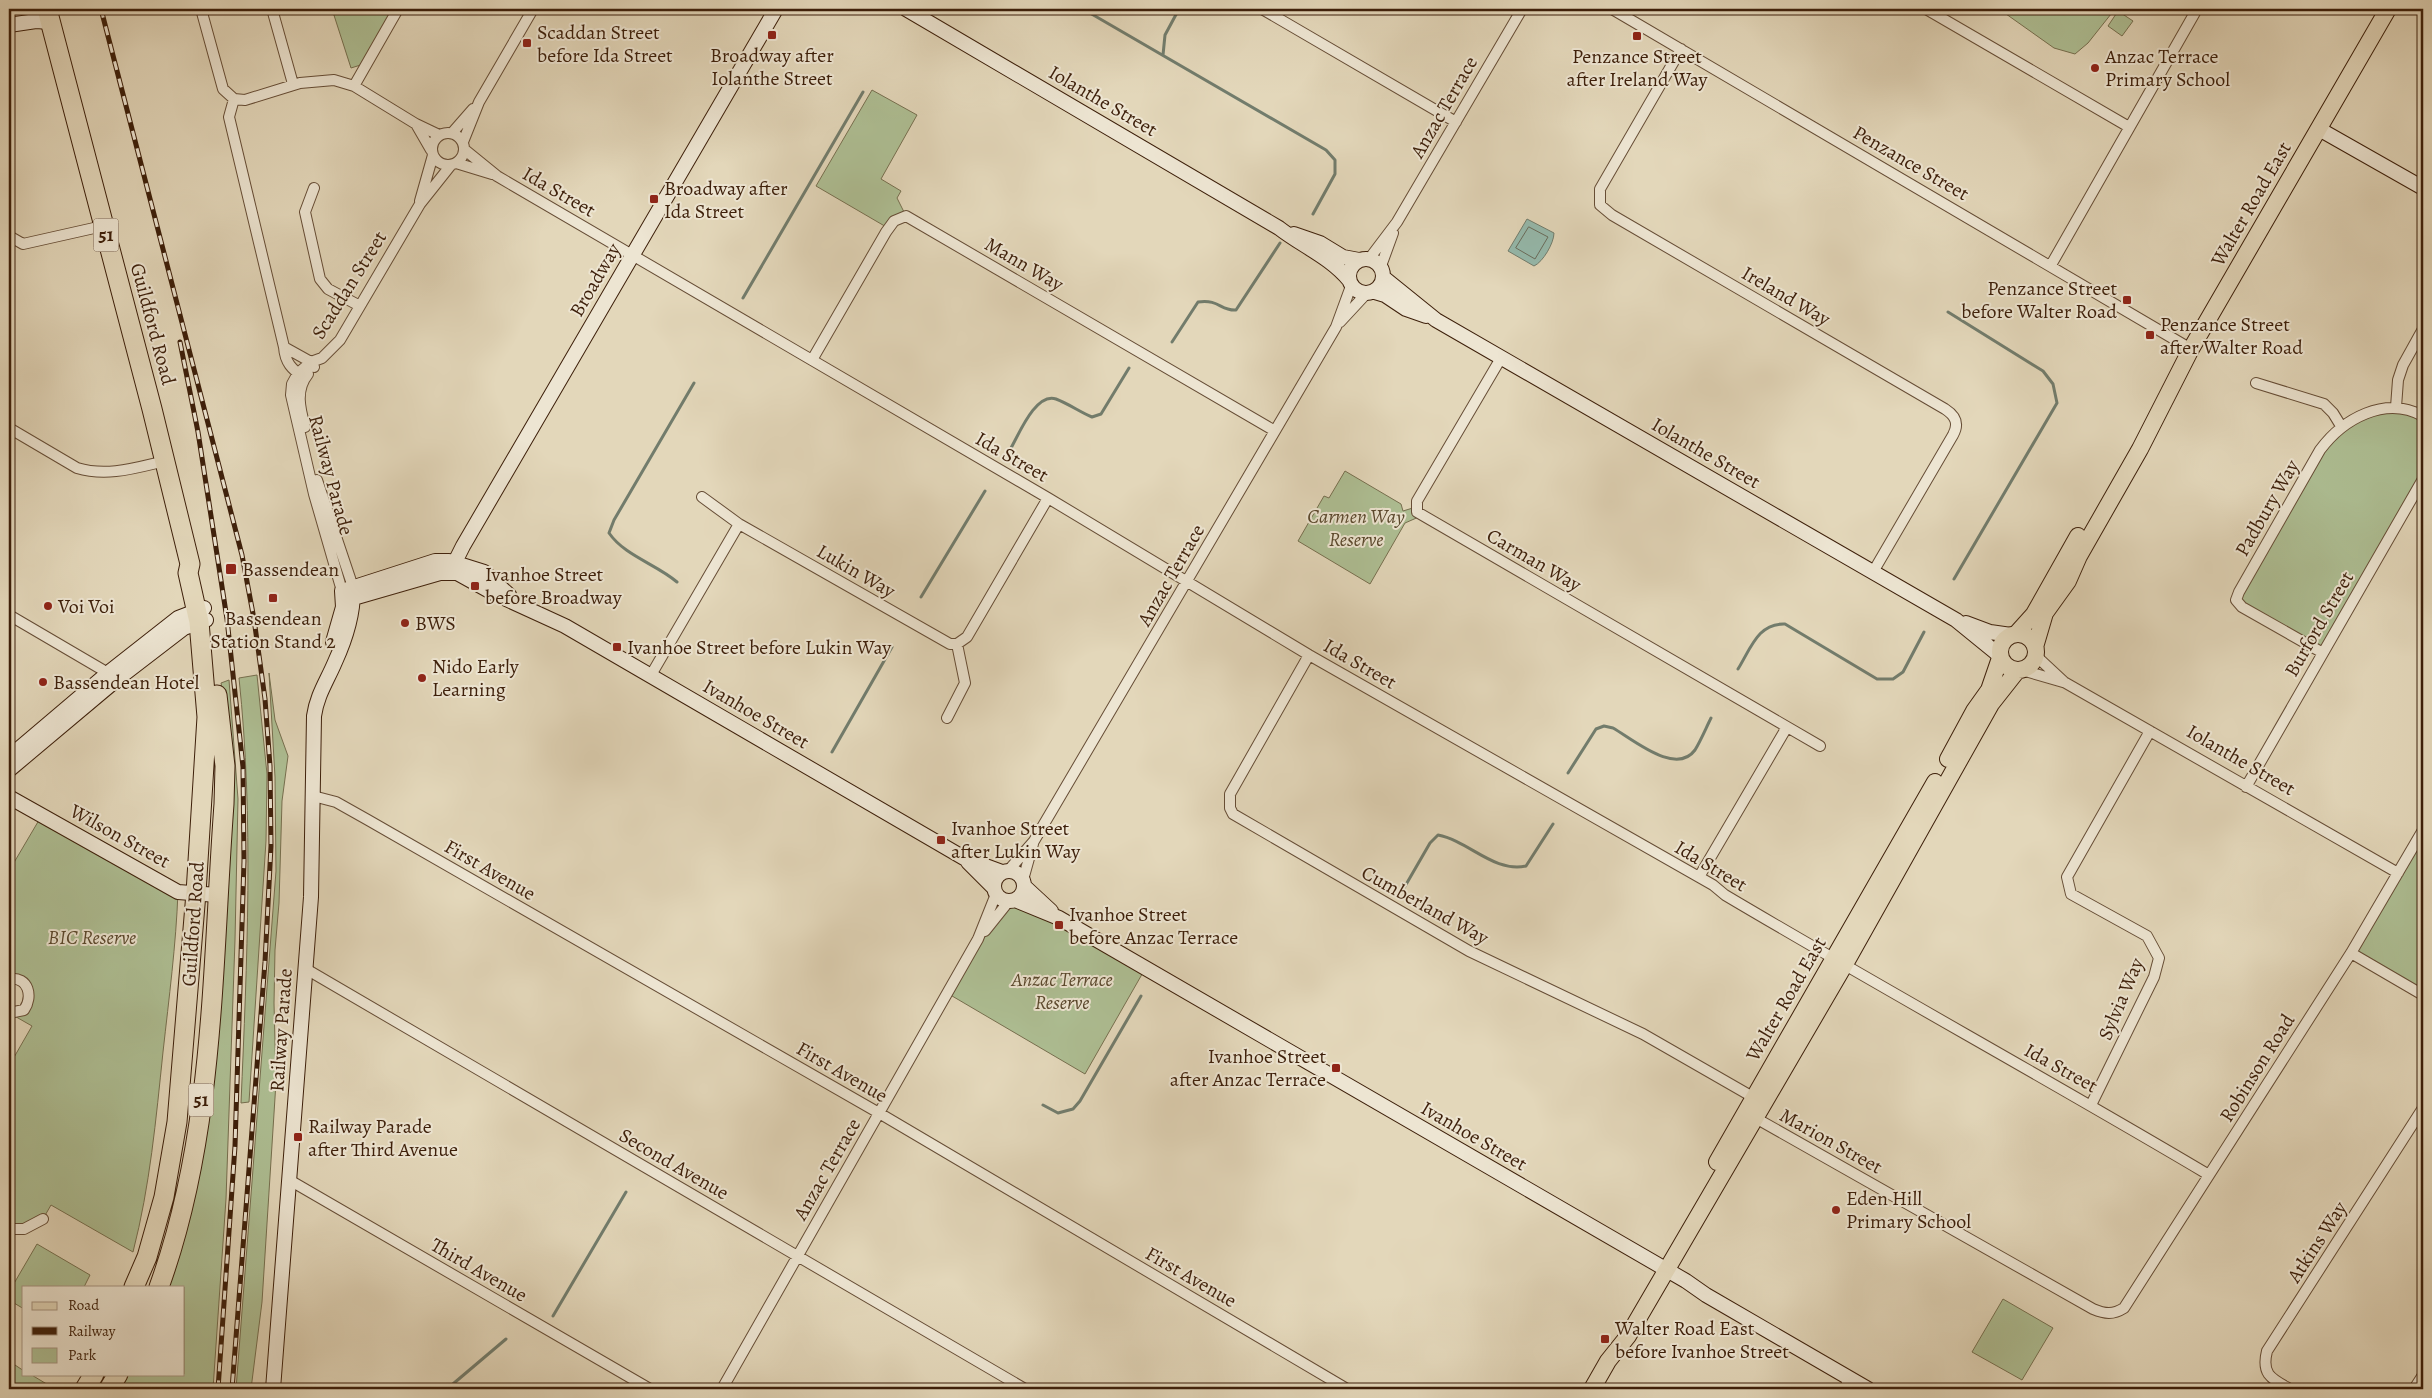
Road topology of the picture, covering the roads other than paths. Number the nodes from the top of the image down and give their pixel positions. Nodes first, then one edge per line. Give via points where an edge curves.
1 (201, 9) edge
2 (272, 9) edge
3 (398, 9) edge
4 (533, 9) edge
5 (776, 9) edge
6 (906, 9) edge
7 (1262, 9) edge
8 (1522, 9) edge
9 (1612, 9) edge
10 (1926, 9) edge
11 (2197, 9) edge
12 (2388, 9) edge
13 (46, 13) edge
14 (9, 23) edge
15 (1681, 49) junction
16 (293, 84) junction
17 (354, 86) junction
18 (234, 99) junction
19 (479, 102) junction
20 (1456, 122) junction
21 (416, 124) junction
22 (2129, 127) junction
23 (2319, 129) junction
24 (452, 133) junction
25 (439, 135) junction
26 (464, 146) junction
27 (432, 153) junction
28 (454, 164) junction
29 (497, 176) junction
30 (314, 188) dead end
31 (2423, 188) edge
32 (420, 204) junction
33 (103, 226) junction
34 (1279, 228) junction
35 (9, 236) edge
36 (633, 255) junction
37 (2051, 265) junction
38 (1373, 266) junction
39 (1350, 283) junction
40 (1370, 293) junction
41 (360, 306) junction
42 (1436, 320) junction
43 (1336, 327) junction
44 (2423, 329) edge
45 (284, 347) junction
46 (2192, 350) junction
47 (1500, 358) junction
48 (812, 360) junction
49 (316, 363) junction
50 (301, 376) junction
51 (2256, 383) dead end
52 (2396, 407) junction
53 (2423, 416) edge
54 (2152, 421) junction
55 (2341, 426) junction
56 (9, 428) edge
57 (1275, 431) junction
58 (165, 461) junction
59 (2423, 479) edge
60 (702, 496) dead end
61 (1048, 498) junction
62 (739, 524) junction
63 (453, 567) junction
64 (1873, 572) junction
65 (1186, 584) junction
66 (348, 594) junction
67 (9, 615) edge
68 (202, 615) junction
69 (1956, 620) junction
70 (2013, 635) junction
71 (957, 644) junction
72 (2035, 651) junction
73 (2323, 653) junction
74 (1309, 655) junction
75 (1999, 656) junction
76 (2020, 670) junction
77 (651, 676) junction
78 (111, 677) junction
79 (2064, 682) junction
80 (947, 718) dead end
81 (1787, 727) junction
82 (2150, 731) junction
83 (1820, 746) dead end
84 (9, 757) edge
85 (9, 770) edge
86 (2246, 786) junction
87 (313, 796) junction
88 (9, 797) edge
89 (2423, 830) edge
90 (1034, 841) junction
91 (964, 858) junction
92 (1005, 872) junction
93 (2398, 873) junction
94 (1699, 877) junction
95 (1023, 883) junction
96 (995, 891) junction
97 (196, 893) junction
98 (217, 895) junction
99 (1012, 900) junction
100 (1059, 918) junction
101 (978, 939) junction
102 (2350, 953) junction
103 (1839, 962) junction
104 (306, 969) junction
105 (9, 979) edge
106 (2423, 996) edge
107 (9, 1013) edge
108 (2091, 1105) junction
109 (1755, 1108) junction
110 (2423, 1108) edge
111 (879, 1113) junction
112 (2209, 1175) junction
113 (291, 1181) junction
114 (43, 1218) dead end
115 (9, 1230) edge
116 (798, 1256) junction
117 (1661, 1267) junction
118 (134, 1286) edge
119 (159, 1286) edge
120 (2109, 1314) joint
121 (2423, 1375) edge
122 (93, 1376) edge
123 (117, 1376) edge
124 (1847, 1384) edge
125 (85, 1389) edge
126 (109, 1389) edge
127 (273, 1389) edge
128 (650, 1389) edge
129 (722, 1389) edge
130 (1025, 1389) edge
131 (1348, 1389) edge
132 (1592, 1389) edge
133 (1868, 1389) edge
134 (2290, 1389) edge
135 (2414, 1389) edge

1 - 18 street via 224,89
2 - 16 street
3 - 17 street
4 - 19 street
5 - 36 street, Broadway
6 - 34 street, Iolanthe Street
7 - 20 street
8 - 20 street, Anzac Terrace
9 - 15 street, Penzance Street
10 - 22 street
11 - 22 street
12 - 23 main road, Walter Road East
13 - 14 street via 36,21
13 - 33 highway, Guildford Road / 51
15 - 37 street, Penzance Street
15 - 64 street, Ireland Way via 1600,189 1600,205 1945,409 1957,424
16 - 17 street via 334,80
16 - 18 street via 245,100
17 - 21 street
18 - 45 street via 229,117
19 - 24 street
19 - 26 street
20 - 38 street, Anzac Terrace
21 - 25 street
21 - 27 street
22 - 37 street
23 - 31 street
23 - 46 main road, Walter Road East
24 - 25 street
24 - 26 street
25 - 27 street via 433,141
26 - 28 street via 463,155
26 - 29 street, Ida Street
27 - 28 street via 440,164
27 - 32 street, Scaddan Street
28 - 29 street, Ida Street
28 - 32 street, Scaddan Street
29 - 36 street, Ida Street
30 - 41 street via 305,212 320,280 328,289
32 - 41 street, Scaddan Street
33 - 35 street via 23,244
33 - 58 highway, Guildford Road / 51
34 - 38 street, Iolanthe Street via 1320,243 1343,257
34 - 39 street, Iolanthe Street via 1336,266
36 - 48 street, Ida Street
36 - 63 street, Broadway
37 - 46 street, Penzance Street
38 - 39 street via 1350,271
38 - 40 street
38 - 42 street, Iolanthe Street
39 - 40 street, Iolanthe Street via 1355,290
39 - 43 street, Anzac Terrace
40 - 42 street, Iolanthe Street via 1385,295 1406,309
40 - 43 street, Anzac Terrace
41 - 49 street, Scaddan Street via 340,340
42 - 47 street, Iolanthe Street
43 - 57 street, Anzac Terrace
44 - 52 street via 2403,365
45 - 49 street
45 - 50 street via 285,358
46 - 54 main road, Walter Road East
47 - 64 street, Iolanthe Street
47 - 81 street, Carman Way via 1417,501 1417,512
48 - 57 street, Mann Way via 886,232 894,221 906,216
48 - 61 street, Ida Street
49 - 50 street, Scaddan Street
50 - 66 street, Railway Parade via 302,414
51 - 55 street via 2324,404
52 - 53 street, Padbury Way
52 - 55 street, Padbury Way via 2370,412
54 - 70 main road, Walter Road East via 2132,443 2034,614
54 - 72 main road, Walter Road East via 2068,582 2042,620
55 - 73 street, Padbury Way via 2320,450 2236,600 2250,613
56 - 58 street via 86,471 109,473
57 - 65 street, Anzac Terrace
58 - 68 highway, Guildford Road / 51 via 190,564 196,569
59 - 73 street, Burford Street
60 - 62 street, Lukin Way
61 - 65 street, Ida Street
61 - 71 street via 967,637
62 - 71 street, Lukin Way via 944,642
62 - 77 street
63 - 66 street, Ivanhoe Street via 435,561
63 - 77 street, Ivanhoe Street via 457,573 565,626
64 - 69 street, Iolanthe Street
65 - 74 street, Ida Street
65 - 90 street, Anzac Terrace
66 - 87 street, Railway Parade via 348,628 317,699 314,716
67 - 78 street
68 - 78 street
68 - 97 highway, Guildford Road / 51 via 207,717
68 - 98 highway, Guildford Road / 51 via 212,648 225,766
69 - 70 street, Iolanthe Street via 1990,632
69 - 75 street, Iolanthe Street
70 - 72 main road via 2028,637
70 - 75 main road via 2002,643
71 - 80 street via 965,683
72 - 76 main road via 2032,664
72 - 79 street, Iolanthe Street
73 - 86 street, Burford Street
74 - 94 street, Ida Street
74 - 109 street, Cumberland Way via 1230,794 1233,814 1468,951 1643,1034
75 - 76 main road via 2005,665
75 - 103 main road, Walter Road East via 1990,690 1974,711
76 - 79 street, Iolanthe Street
76 - 103 main road, Walter Road East via 1991,704
77 - 91 street, Ivanhoe Street
78 - 84 street
78 - 85 street
79 - 82 street, Iolanthe Street
81 - 83 street, Carman Way
81 - 94 street
82 - 86 street, Iolanthe Street
82 - 108 street, Sylvia Way via 2067,877 2071,894 2147,936 2159,958 2154,977
86 - 93 street, Iolanthe Street
87 - 104 street, Railway Parade
87 - 111 street, First Avenue via 336,802
88 - 97 street, Wilson Street via 178,892
89 - 93 street, Robinson Road
90 - 92 street, Anzac Terrace
90 - 95 street, Anzac Terrace
91 - 92 street, Ivanhoe Street
91 - 96 street, Ivanhoe Street
92 - 95 street via 1015,872
92 - 96 street via 996,877
93 - 102 street, Robinson Road
94 - 103 street, Ida Street
95 - 99 street via 1022,894
95 - 100 street, Ivanhoe Street
96 - 99 street
96 - 101 street, Anzac Terrace
97 - 98 street, Wilson Street
97 - 118 highway, Guildford Road / 51 via 177,1122 164,1197 147,1257
98 - 119 highway, Guildford Road / 51 via 204,1082 187,1190
99 - 100 street, Ivanhoe Street
99 - 101 street, Anzac Terrace
100 - 117 street, Ivanhoe Street
101 - 111 street, Anzac Terrace
102 - 106 street
102 - 112 street, Robinson Road
103 - 108 street, Ida Street
103 - 109 main road, Walter Road East
104 - 113 street, Railway Parade
104 - 116 street, Second Avenue
105 - 107 street via 15,978 30,992 29,1003 24,1010
108 - 112 street, Ida Street
109 - 117 main road, Walter Road East
109 - 120 street, Marion Street via 2093,1309
110 - 134 street, Atkins Way via 2267,1351 2264,1366 2267,1372
111 - 116 street, Anzac Terrace
111 - 131 street, First Avenue
112 - 120 street, Robinson Road via 2124,1308
113 - 127 street, Railway Parade
113 - 128 street, Third Avenue
114 - 115 street via 24,1229
116 - 129 street, Anzac Terrace
116 - 130 street, Second Avenue
117 - 124 street, Ivanhoe Street
117 - 132 main road, Walter Road East via 1628,1336
121 - 135 street
122 - 125 highway
123 - 126 highway
124 - 133 street, Ivanhoe Street

